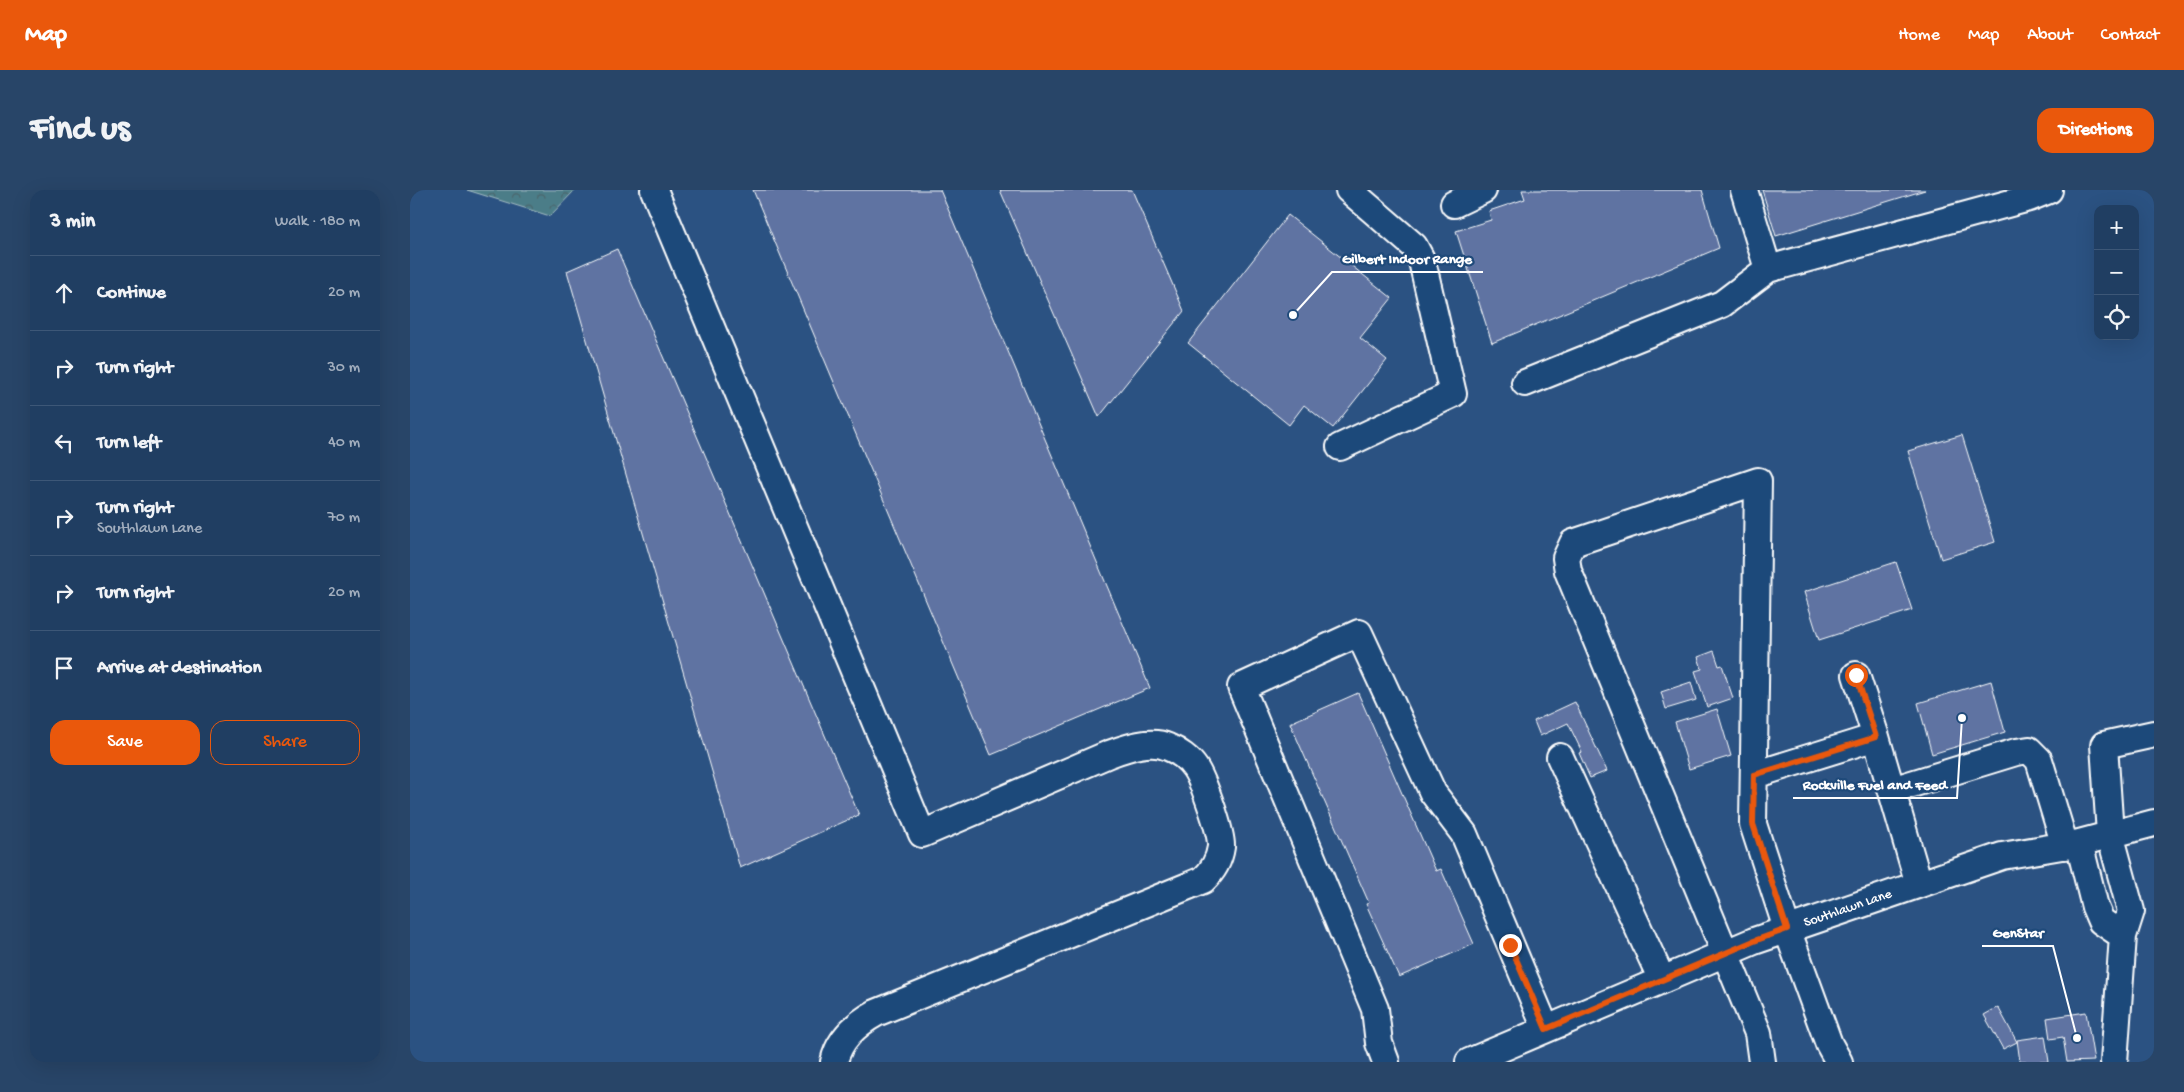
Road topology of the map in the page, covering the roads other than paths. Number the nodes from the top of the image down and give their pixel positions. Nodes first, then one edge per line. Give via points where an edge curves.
1 (654, 190) edge
2 (1348, 190) edge
3 (1483, 190) edge
4 (1744, 190) edge
5 (2049, 190) edge
6 (1454, 204) dead end
7 (1768, 269) junction
8 (1525, 384) dead end
9 (1340, 448) dead end
10 (1856, 675) dead end
11 (2154, 734) edge
12 (1876, 737) junction
13 (1560, 757) dead end
14 (1754, 775) junction
15 (1892, 790) junction
16 (2154, 823) edge
17 (2110, 834) junction
18 (2072, 845) junction
19 (1919, 884) junction
20 (1787, 929) junction
21 (2123, 936) junction
22 (1726, 953) junction
23 (1662, 980) junction
24 (1546, 1029) junction
25 (834, 1062) edge
26 (1386, 1062) edge
27 (1469, 1062) edge
28 (1762, 1062) edge
29 (1839, 1062) edge
30 (2114, 1062) edge

1 - 25 street via 922,834 1109,754 1151,744 1167,746 1184,756 1195,768 1218,824 1221,846 1217,862 1203,880 876,1013 859,1022 848,1034 840,1044
2 - 9 street via 1414,246 1422,261 1453,394
3 - 6 street
4 - 7 street
5 - 7 street
7 - 8 street via 1722,304
10 - 12 street
11 - 17 street via 2104,746
12 - 14 street
12 - 15 street
13 - 23 street
14 - 20 street via 1753,824
14 - 22 street via 1758,480 1573,543 1566,558 1568,571
15 - 18 street via 2029,750 2039,760
15 - 19 street
16 - 17 street, Southlawn Lane
17 - 18 street, Southlawn Lane
17 - 21 street via 2131,911
18 - 19 street, Southlawn Lane via 2002,856
18 - 21 street via 2101,921
19 - 20 street, Southlawn Lane
20 - 22 street, Southlawn Lane
20 - 29 street via 1829,1044
21 - 30 street
22 - 23 street, Southlawn Lane
22 - 28 street via 1758,1034
23 - 24 street, Southlawn Lane
24 - 26 street via 1464,834 1433,793 1359,633 1241,687 1375,1009 1379,1043
24 - 27 street, Southlawn Lane

